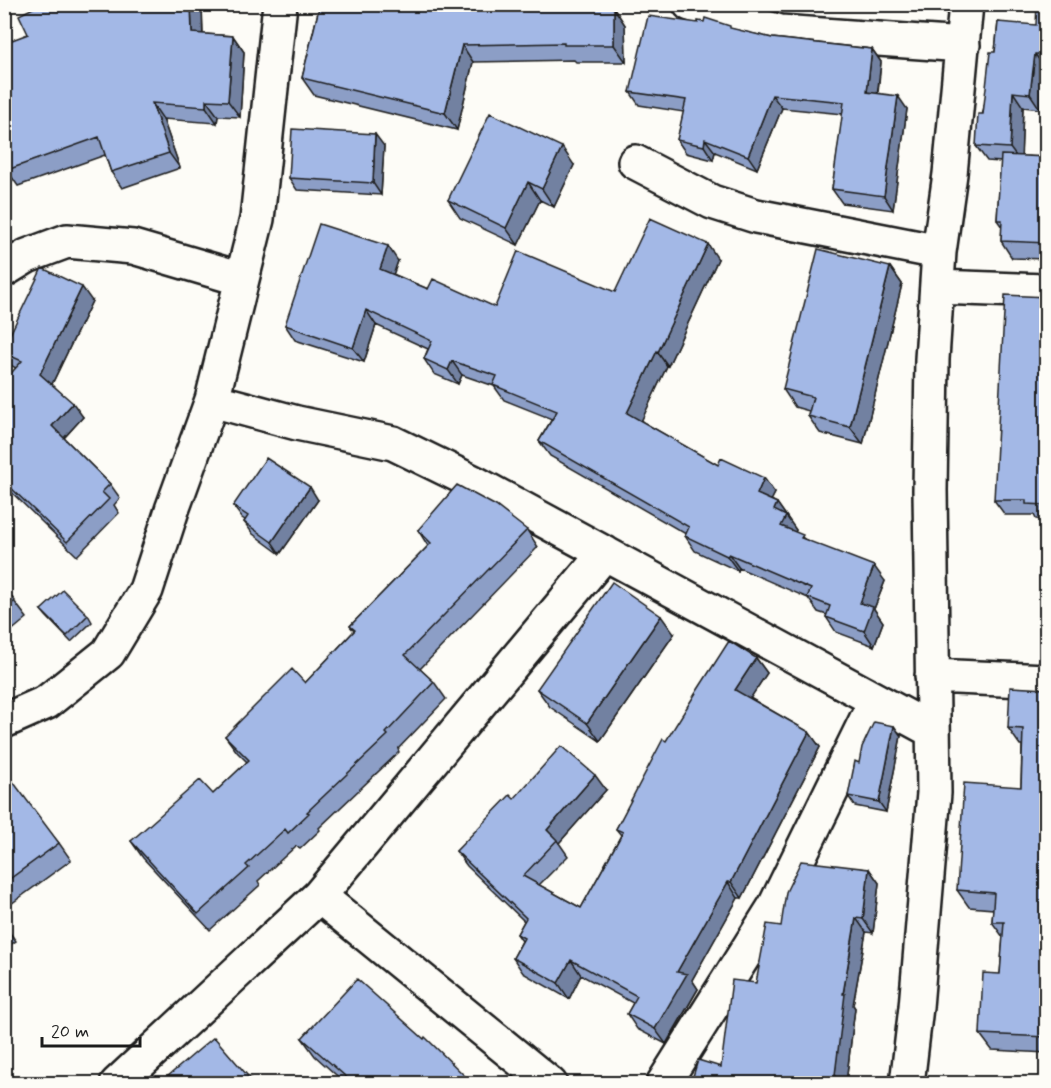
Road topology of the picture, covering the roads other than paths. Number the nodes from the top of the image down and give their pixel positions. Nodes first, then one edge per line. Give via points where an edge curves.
1 (280, 4) edge
2 (690, 4) edge
3 (966, 4) edge
4 (963, 45) junction
5 (635, 162) dead end
6 (939, 252) junction
7 (4, 270) edge
8 (242, 279) junction
9 (937, 287) junction
10 (1047, 291) edge
11 (212, 400) junction
12 (604, 553) junction
13 (932, 676) junction
14 (1047, 681) edge
15 (876, 700) junction
16 (4, 721) edge
17 (933, 731) junction
18 (319, 896) junction
19 (117, 1083) edge
20 (550, 1083) edge
21 (663, 1083) edge
22 (907, 1083) edge

1 - 8 street via 257,219
2 - 4 street via 780,32
3 - 4 street
4 - 6 street
5 - 6 street via 712,202 756,216
6 - 9 street
7 - 8 street via 27,256 67,241 133,247
8 - 11 street
9 - 10 street
9 - 13 street via 930,466
11 - 12 street via 297,423 393,442
11 - 16 street via 146,590 108,653 47,702
12 - 15 street
12 - 18 street
13 - 14 street
13 - 17 street
15 - 17 street
15 - 21 street via 775,906
17 - 22 street via 934,793
18 - 19 street
18 - 20 street

